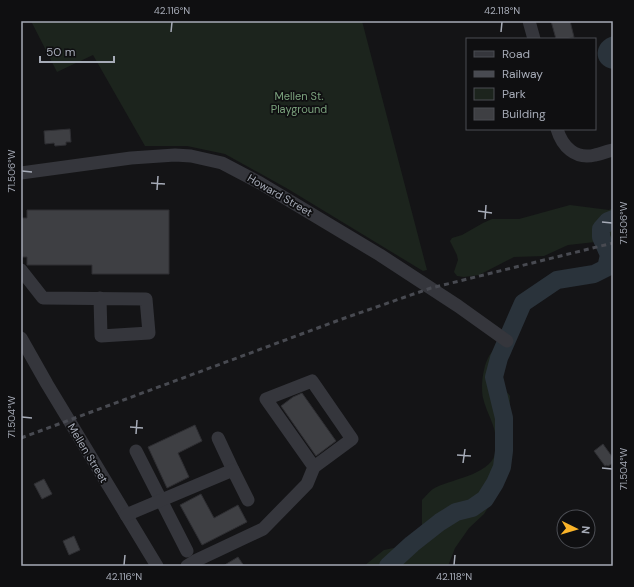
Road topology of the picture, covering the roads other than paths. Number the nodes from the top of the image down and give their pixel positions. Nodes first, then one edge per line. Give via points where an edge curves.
1 (530, 21) edge
2 (534, 38) edge
3 (557, 130) edge
4 (613, 150) edge
5 (21, 173) edge
6 (21, 270) edge
7 (100, 298) junction
8 (21, 338) edge
9 (507, 341) dead end
10 (218, 438) dead end
11 (136, 451) dead end
12 (314, 467) junction
13 (233, 470) junction
14 (248, 500) dead end
15 (161, 501) junction
16 (126, 515) junction
17 (187, 551) dead end
18 (157, 566) edge
19 (187, 566) edge

1 - 2 street
3 - 4 street via 564,145 582,156 593,156
5 - 9 street, Howard Street via 130,158 175,155 222,163 380,255
6 - 7 street via 43,298
7 - 7 street via 146,299 149,333 101,336
8 - 16 street, Mellen Street
10 - 13 street
11 - 15 street
12 - 12 street via 266,400 312,381 352,439
12 - 19 street via 307,484 263,529
13 - 14 street
13 - 15 street
15 - 16 street
15 - 17 street
16 - 18 street, Mellen Street

